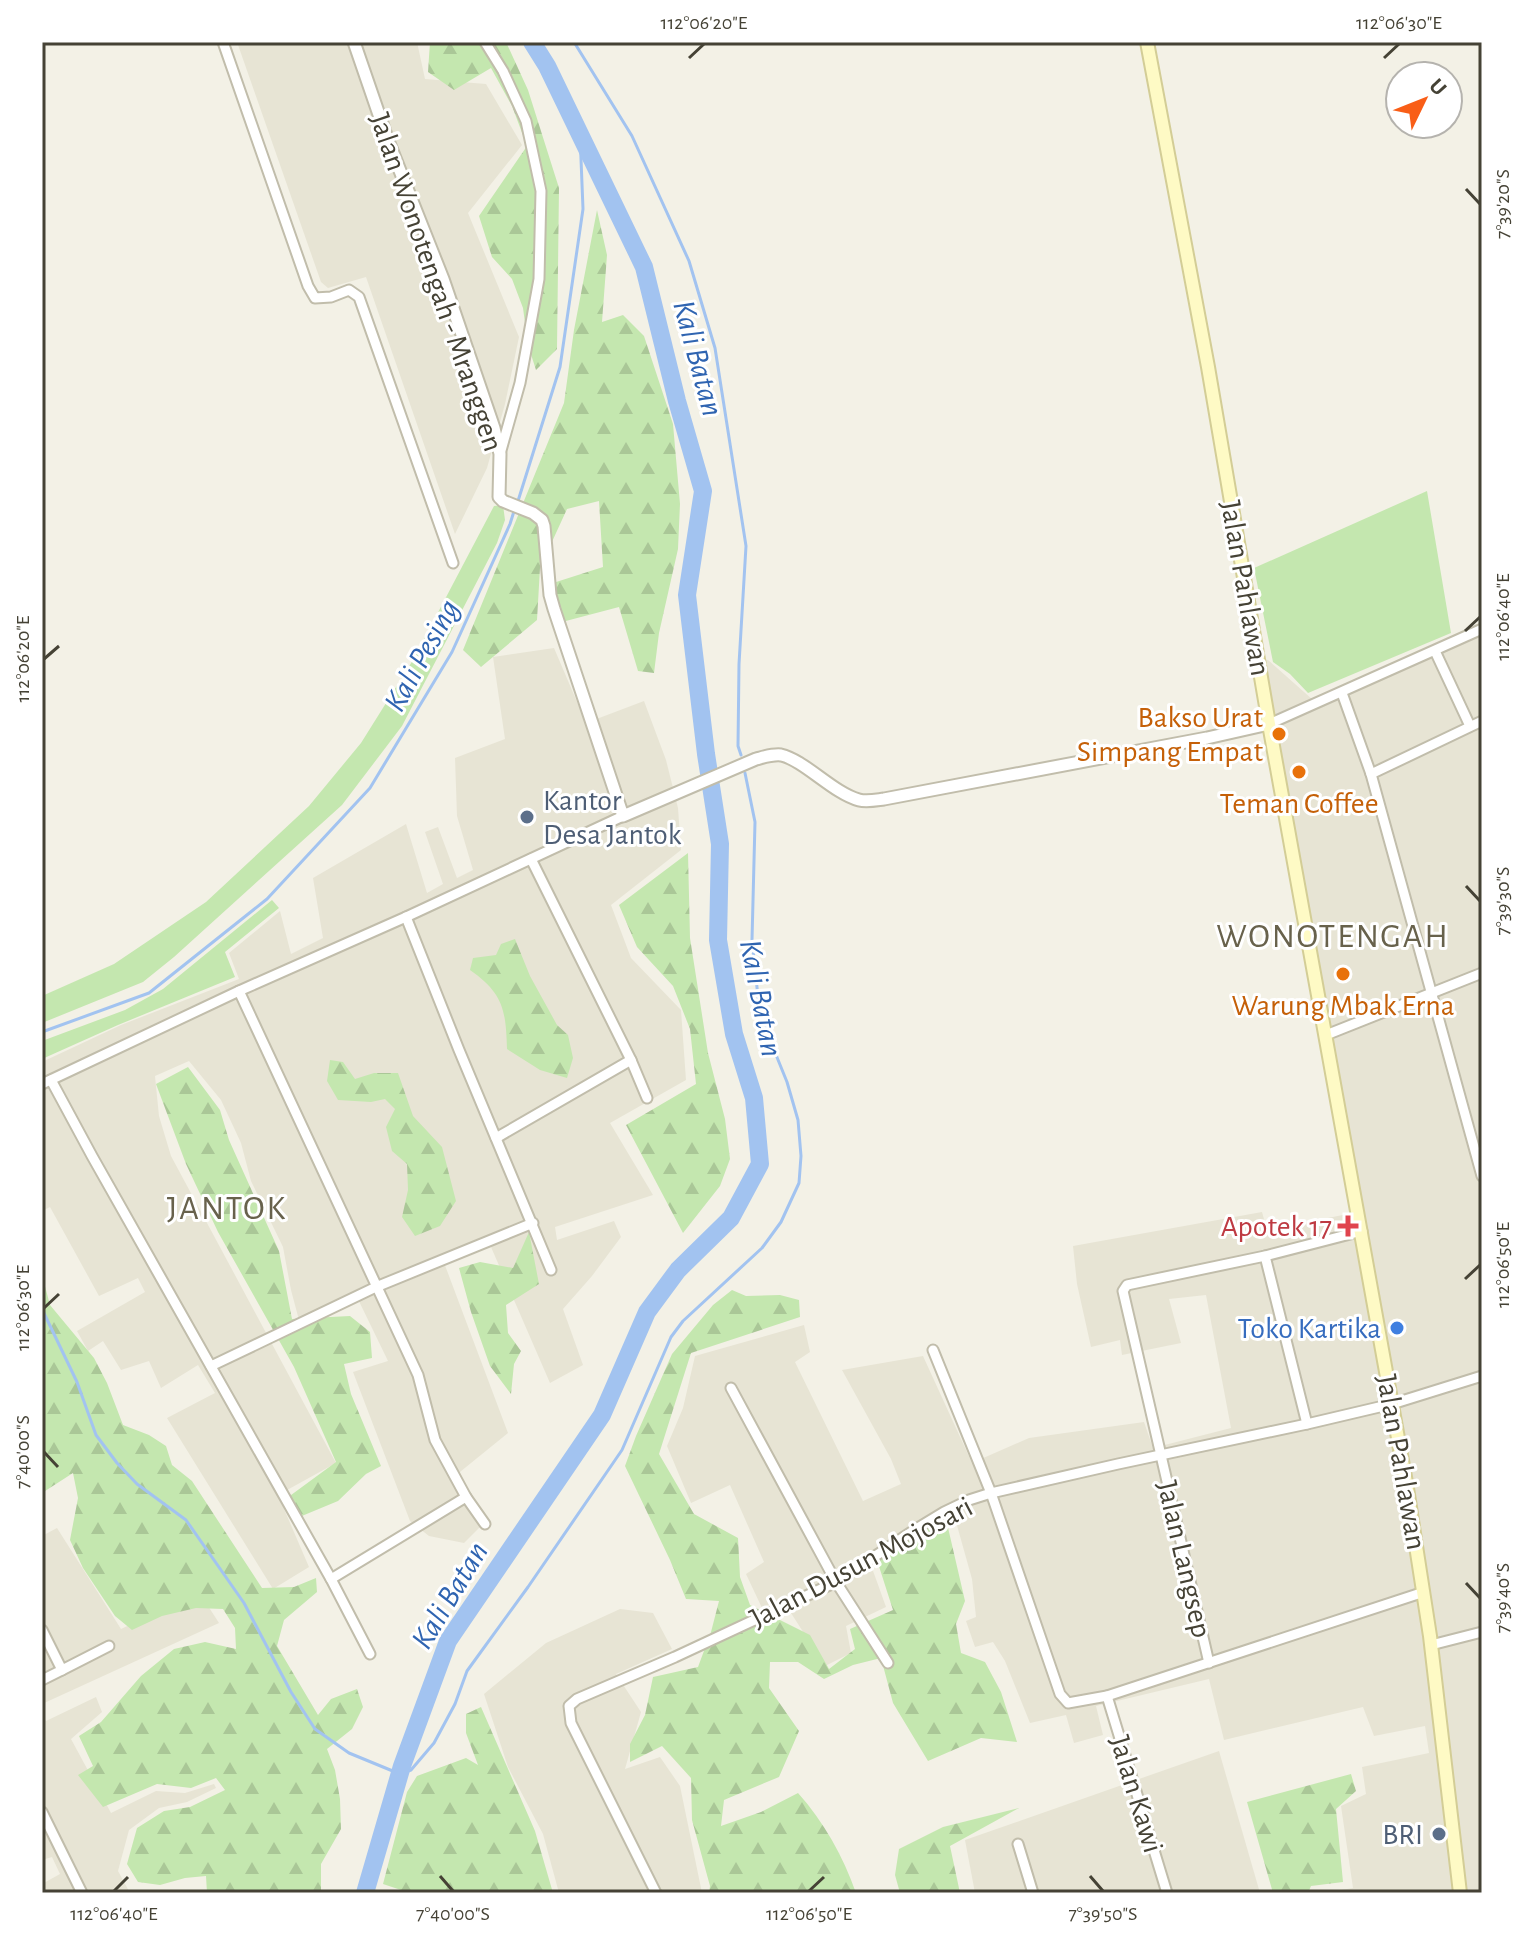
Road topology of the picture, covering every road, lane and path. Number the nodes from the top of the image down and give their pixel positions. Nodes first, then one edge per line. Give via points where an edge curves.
1 (223, 42) edge
2 (354, 42) edge
3 (485, 42) edge
4 (1147, 42) edge
5 (500, 454) junction
6 (453, 563) dead end
7 (1482, 629) edge
8 (1435, 651) junction
9 (1342, 693) junction
10 (1482, 721) edge
11 (1269, 724) junction
12 (1470, 726) junction
13 (1371, 774) junction
14 (623, 816) junction
15 (531, 859) junction
16 (406, 917) junction
17 (1482, 973) edge
18 (239, 991) junction
19 (1431, 994) junction
20 (1326, 1035) junction
21 (631, 1060) junction
22 (47, 1082) edge
23 (647, 1098) dead end
24 (496, 1138) junction
25 (1482, 1176) edge
26 (533, 1223) junction
27 (1362, 1231) junction
28 (1265, 1256) junction
29 (551, 1270) dead end
30 (376, 1287) junction
31 (933, 1350) dead end
32 (211, 1366) junction
33 (1482, 1376) edge
34 (731, 1388) dead end
35 (1392, 1404) junction
36 (1307, 1424) junction
37 (1162, 1454) junction
38 (991, 1493) junction
39 (466, 1497) junction
40 (485, 1524) dead end
41 (331, 1579) junction
42 (836, 1582) junction
43 (1424, 1592) junction
44 (42, 1630) edge
45 (1482, 1632) edge
46 (1431, 1645) junction
47 (109, 1646) dead end
48 (370, 1654) dead end
49 (888, 1663) dead end
50 (1209, 1663) junction
51 (62, 1670) junction
52 (42, 1680) edge
53 (1107, 1696) junction
54 (42, 1812) edge
55 (1018, 1844) dead end
56 (82, 1893) edge
57 (656, 1893) edge
58 (1033, 1893) edge
59 (1167, 1893) edge
60 (1460, 1893) edge

1 - 6 street via 308,286 315,298 349,290 359,297
2 - 5 street, Jalan Wonotengah - Mranggen via 443,279
3 - 5 street via 526,121 541,191 539,279 520,383
4 - 11 main road, Jalan Pahlawan
5 - 14 street, Jalan Wonotengah - Mranggen via 499,497 542,520 554,609
7 - 8 street
8 - 9 street
8 - 12 street
9 - 11 street
9 - 13 street
10 - 12 street
11 - 14 street via 869,801 846,794 792,759 772,755
11 - 20 main road, Jalan Pahlawan
12 - 13 street
13 - 19 street
14 - 15 street
15 - 16 street
15 - 21 street
16 - 18 street
16 - 24 street
17 - 19 street
18 - 22 street
18 - 30 street
19 - 20 street
19 - 25 street
20 - 27 main road, Jalan Pahlawan
21 - 23 street
21 - 24 street
22 - 32 street
24 - 26 street
26 - 29 street
26 - 30 street
27 - 28 street
27 - 35 main road, Jalan Pahlawan
28 - 36 street
28 - 37 street, Jalan Langsep via 1124,1287
30 - 32 street
30 - 39 street via 418,1375 435,1440
31 - 38 street
32 - 41 street
33 - 35 street, Jalan Dusun Mojosari
34 - 42 street
35 - 36 street, Jalan Dusun Mojosari
35 - 43 main road, Jalan Pahlawan
36 - 37 street, Jalan Dusun Mojosari
37 - 38 street, Jalan Dusun Mojosari
37 - 50 street, Jalan Langsep
38 - 42 street, Jalan Dusun Mojosari via 944,1512
38 - 53 street via 1060,1694 1074,1703
39 - 40 street
39 - 41 street
41 - 48 street
42 - 49 street
42 - 57 street, Jalan Dusun Mojosari via 569,1706 571,1723
43 - 46 main road, Jalan Pahlawan
43 - 50 street
44 - 51 street
45 - 46 street
46 - 60 main road, Jalan Pahlawan
47 - 51 street
50 - 53 street
51 - 52 street
53 - 59 street, Jalan Kawi
54 - 56 street
55 - 58 street

